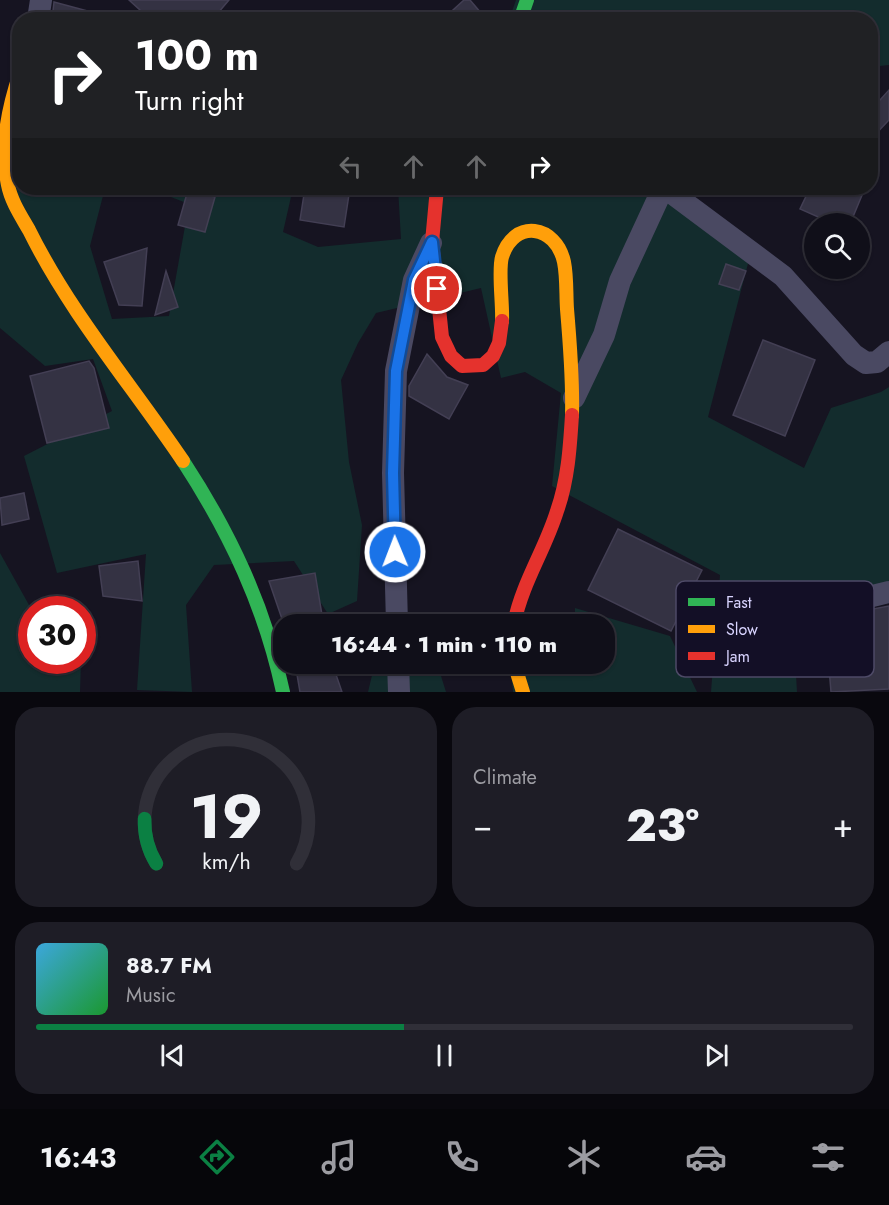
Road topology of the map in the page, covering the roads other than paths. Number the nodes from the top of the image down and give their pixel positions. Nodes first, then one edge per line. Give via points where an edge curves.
1 (12, 95) edge
2 (436, 195) edge
3 (661, 195) edge
4 (673, 195) edge
5 (432, 242) junction
6 (889, 352) edge
7 (573, 399) junction
8 (889, 592) edge
9 (874, 596) edge
10 (397, 614) edge
11 (515, 614) edge
12 (398, 674) edge
13 (517, 674) edge
14 (283, 692) edge
15 (399, 692) edge
16 (523, 692) edge

1 - 14 street via 6,111 2,152 9,189 47,267 181,458 226,531 258,605
2 - 5 street
3 - 7 street via 620,281 604,335
4 - 6 street via 783,276 854,355 866,363 877,362
5 - 7 street via 446,352 468,367 492,358 500,345 501,259 505,247 532,229 552,236 564,262
5 - 10 street via 414,280 396,371 393,473
7 - 11 street via 562,494
8 - 9 street
12 - 15 street
13 - 16 street

